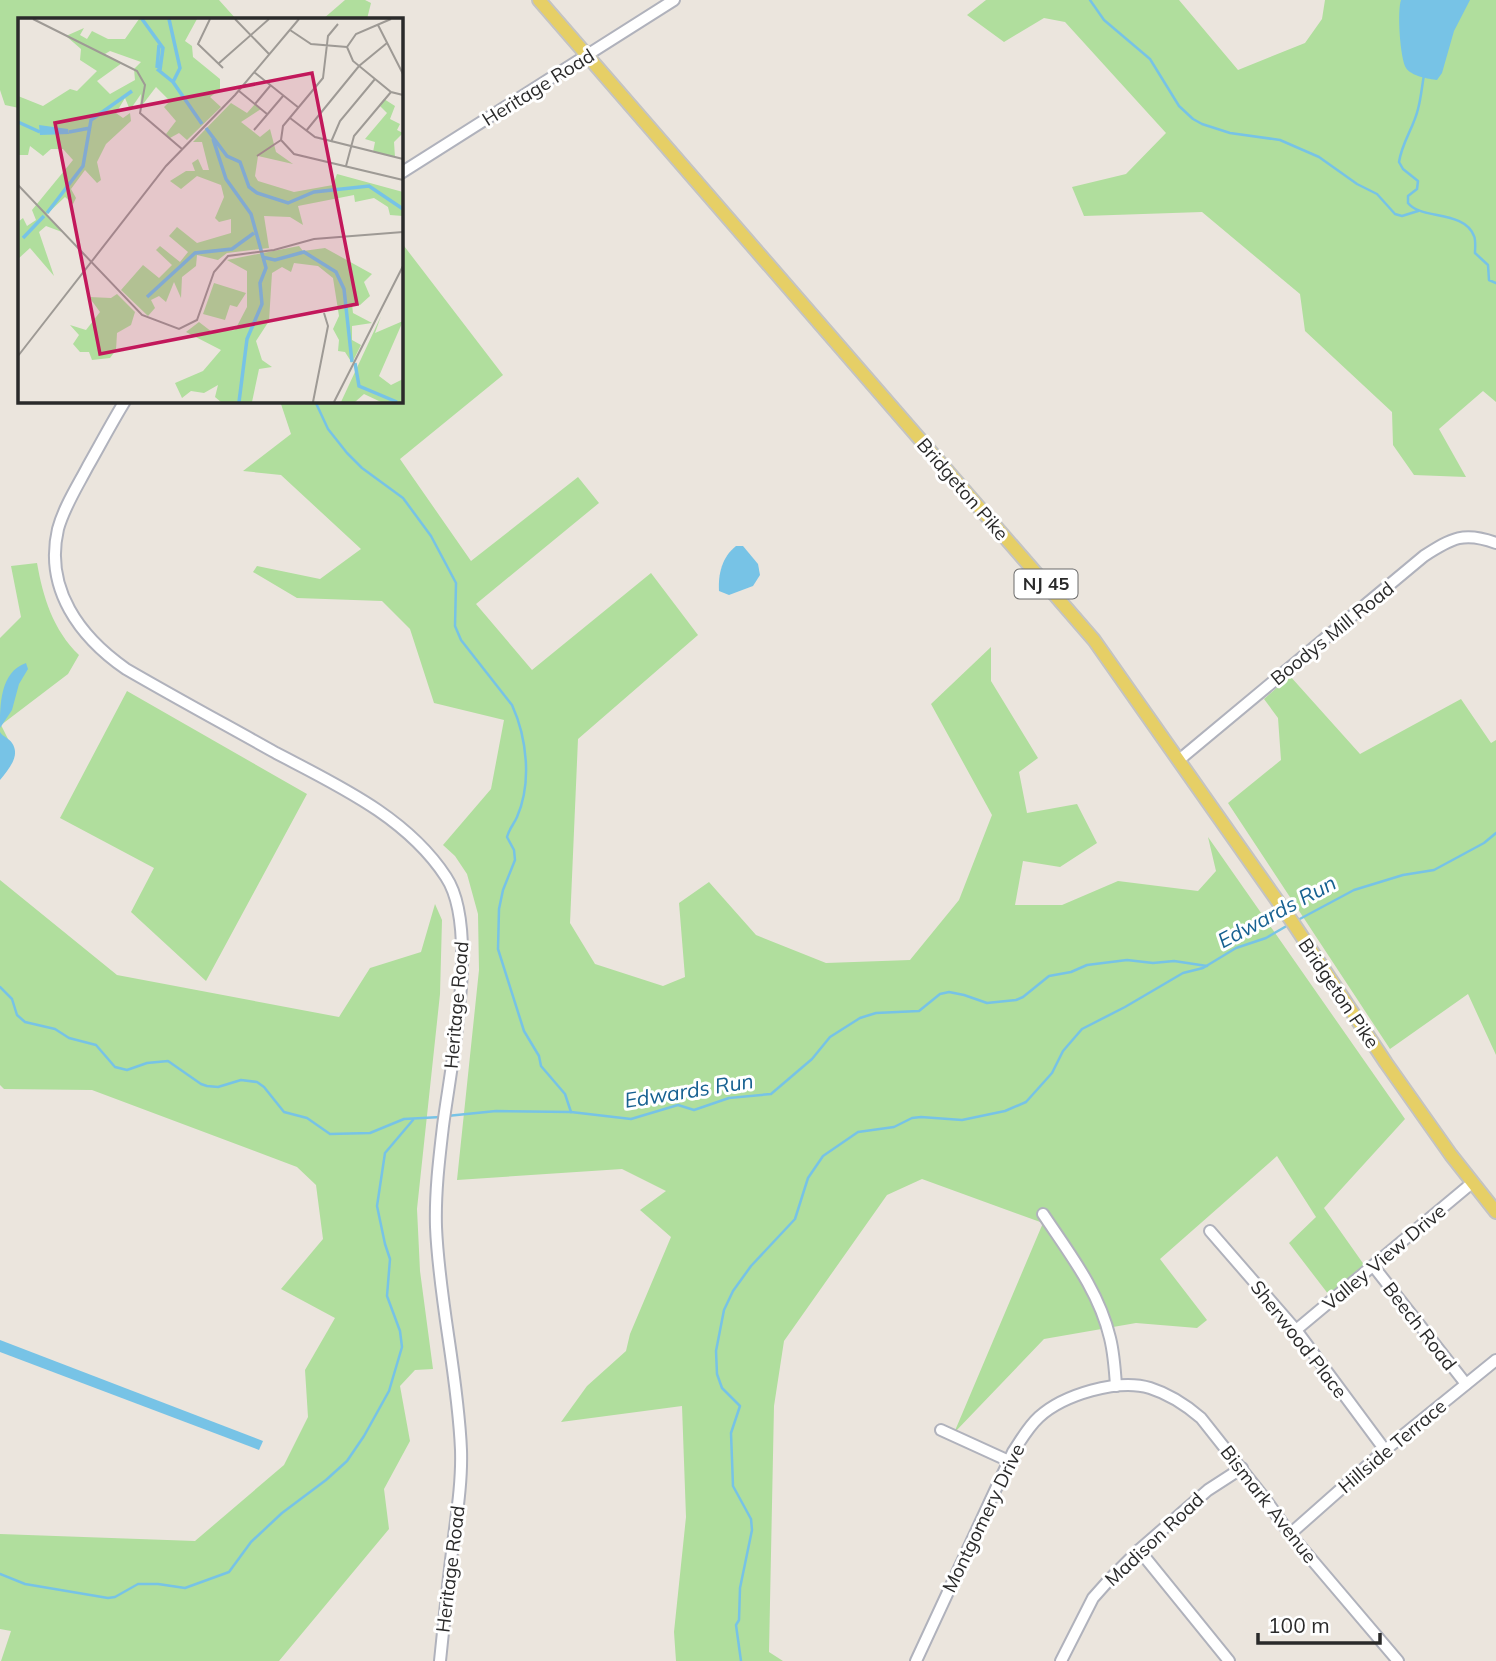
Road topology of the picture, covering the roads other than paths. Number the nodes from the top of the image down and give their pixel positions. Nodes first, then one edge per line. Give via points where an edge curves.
1 (539, 0) edge
2 (674, 0) edge
3 (587, 55) junction
4 (402, 172) edge
5 (124, 402) edge
6 (1496, 543) edge
7 (1179, 760) junction
8 (1472, 1183) junction
9 (1496, 1212) edge
10 (1043, 1214) dead end
11 (1210, 1231) dead end
12 (1374, 1267) junction
13 (1296, 1330) junction
14 (1496, 1360) edge
15 (1466, 1384) junction
16 (1116, 1386) junction
17 (941, 1430) dead end
18 (1385, 1450) junction
19 (1009, 1461) junction
20 (1242, 1468) junction
21 (1290, 1534) junction
22 (1139, 1550) junction
23 (440, 1661) edge
24 (916, 1661) edge
25 (1061, 1661) edge
26 (1229, 1661) edge
27 (1398, 1661) edge

1 - 3 main road, Bridgeton Pike / NJ 45
2 - 3 street, Heritage Road
3 - 4 street, Heritage Road
3 - 7 main road, Bridgeton Pike / NJ 45 via 1094,640
5 - 23 street, Heritage Road via 69,501 58,531 58,573 69,611 83,632 107,656 139,677 366,803 411,838 444,873 457,900 463,936 437,1184 436,1238 461,1462
6 - 7 street, Boodys Mill Road via 1465,536 1424,556
7 - 8 main road, Bridgeton Pike / NJ 45
8 - 9 main road, Bridgeton Pike / NJ 45
8 - 12 street, Valley View Drive
10 - 16 street via 1095,1296 1110,1337
11 - 13 street, Sherwood Place
12 - 13 street, Valley View Drive
12 - 15 street, Beech Road
13 - 18 street, Sherwood Place
14 - 15 street, Hillside Terrace
15 - 18 street, Hillside Terrace
16 - 19 street, Montgomery Drive via 1059,1402 1028,1429
16 - 20 street, Bismark Avenue via 1148,1387 1190,1409
17 - 19 street
18 - 21 street, Hillside Terrace
19 - 24 street, Montgomery Drive
20 - 21 street, Bismark Avenue
20 - 22 street, Madison Road via 1208,1490
21 - 27 street, Bismark Avenue
22 - 25 street, Madison Road via 1093,1598
22 - 26 street

